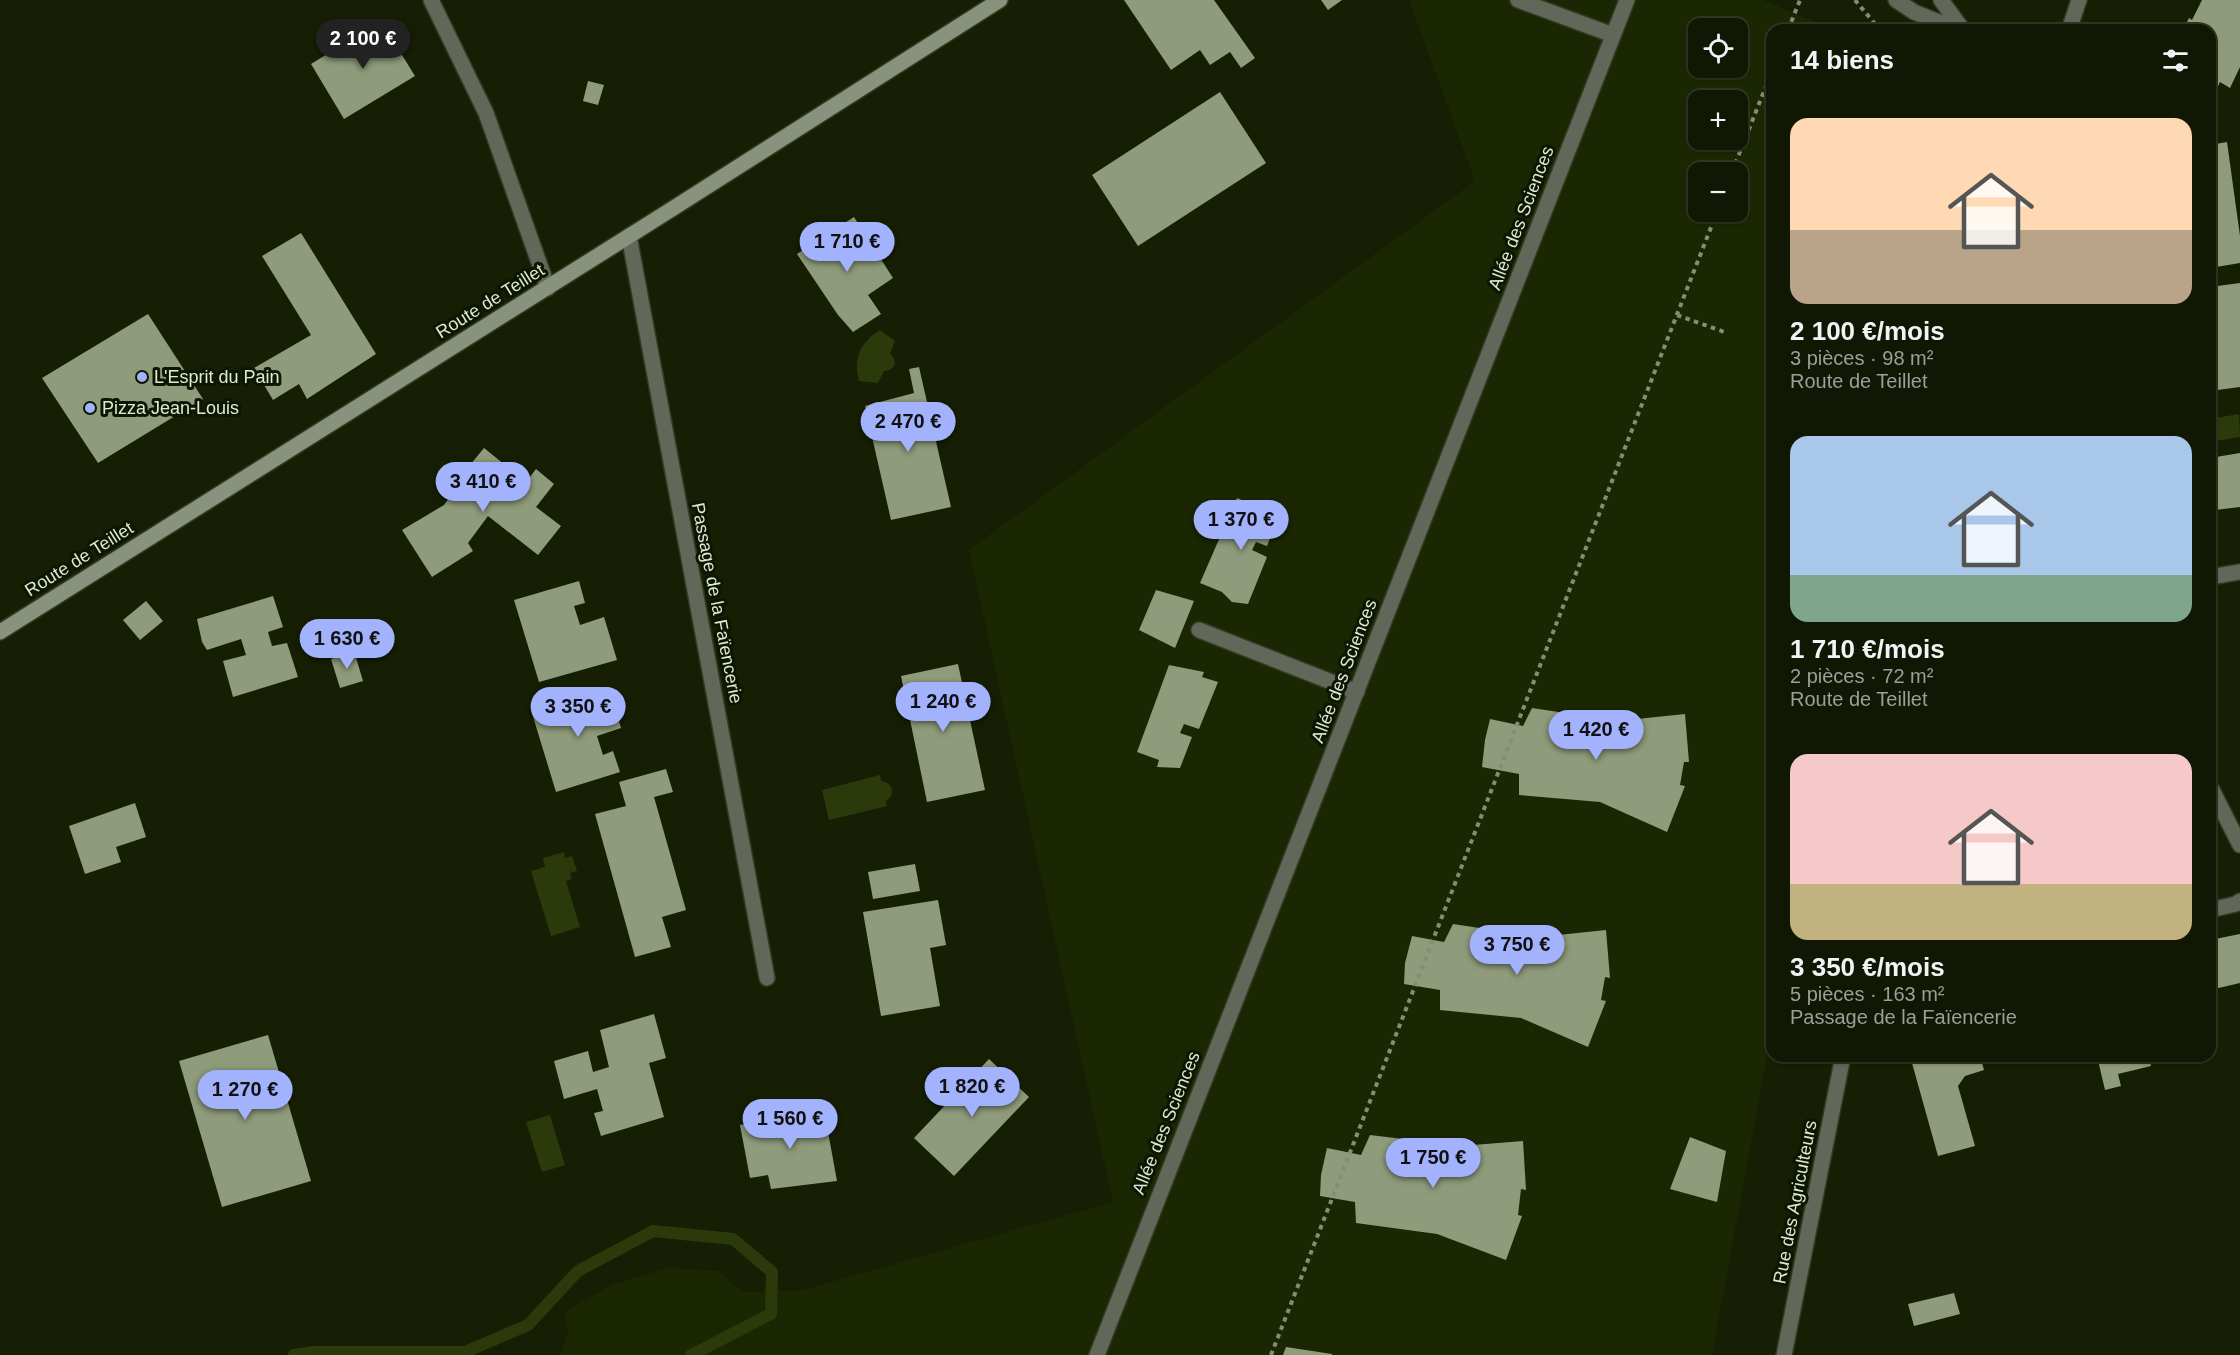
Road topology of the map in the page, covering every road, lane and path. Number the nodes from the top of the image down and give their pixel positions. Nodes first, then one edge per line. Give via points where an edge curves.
1 (431, 0) edge
2 (1000, 0) edge
3 (1518, 0) edge
4 (1626, 0) edge
5 (1800, 0) edge
6 (1855, 0) edge
7 (1896, 0) edge
8 (1941, 0) edge
9 (2079, 0) edge
10 (1790, 24) edge
11 (1875, 24) edge
12 (1945, 24) edge
13 (1957, 24) edge
14 (2071, 24) edge
15 (1613, 35) junction
16 (1766, 86) edge
17 (1736, 162) edge
18 (1713, 222) edge
19 (629, 236) junction
20 (548, 288) junction
21 (1677, 315) junction
22 (1727, 333) dead end
23 (2240, 572) edge
24 (2216, 576) edge
25 (1199, 630) dead end
26 (0, 632) edge
27 (1357, 692) junction
28 (2216, 798) edge
29 (2240, 844) edge
30 (2240, 901) edge
31 (2216, 909) edge
32 (767, 978) dead end
33 (1843, 1062) edge
34 (1097, 1355) edge
35 (1271, 1355) edge
36 (1784, 1355) edge

1 - 20 street via 486,113
2 - 19 main road, Route de Teillet
3 - 15 street
4 - 15 street, Allée des Sciences
5 - 10 path
6 - 11 path
7 - 12 street
8 - 13 street
9 - 14 street
15 - 27 street, Allée des Sciences
16 - 17 path
18 - 21 path
19 - 20 main road, Route de Teillet
19 - 32 street, Passage de la Faïencerie
20 - 26 main road, Route de Teillet
21 - 22 path
21 - 35 path
23 - 24 street
25 - 27 street
27 - 34 street, Allée des Sciences
28 - 29 street
30 - 31 street
33 - 36 street, Rue des Agriculteurs

